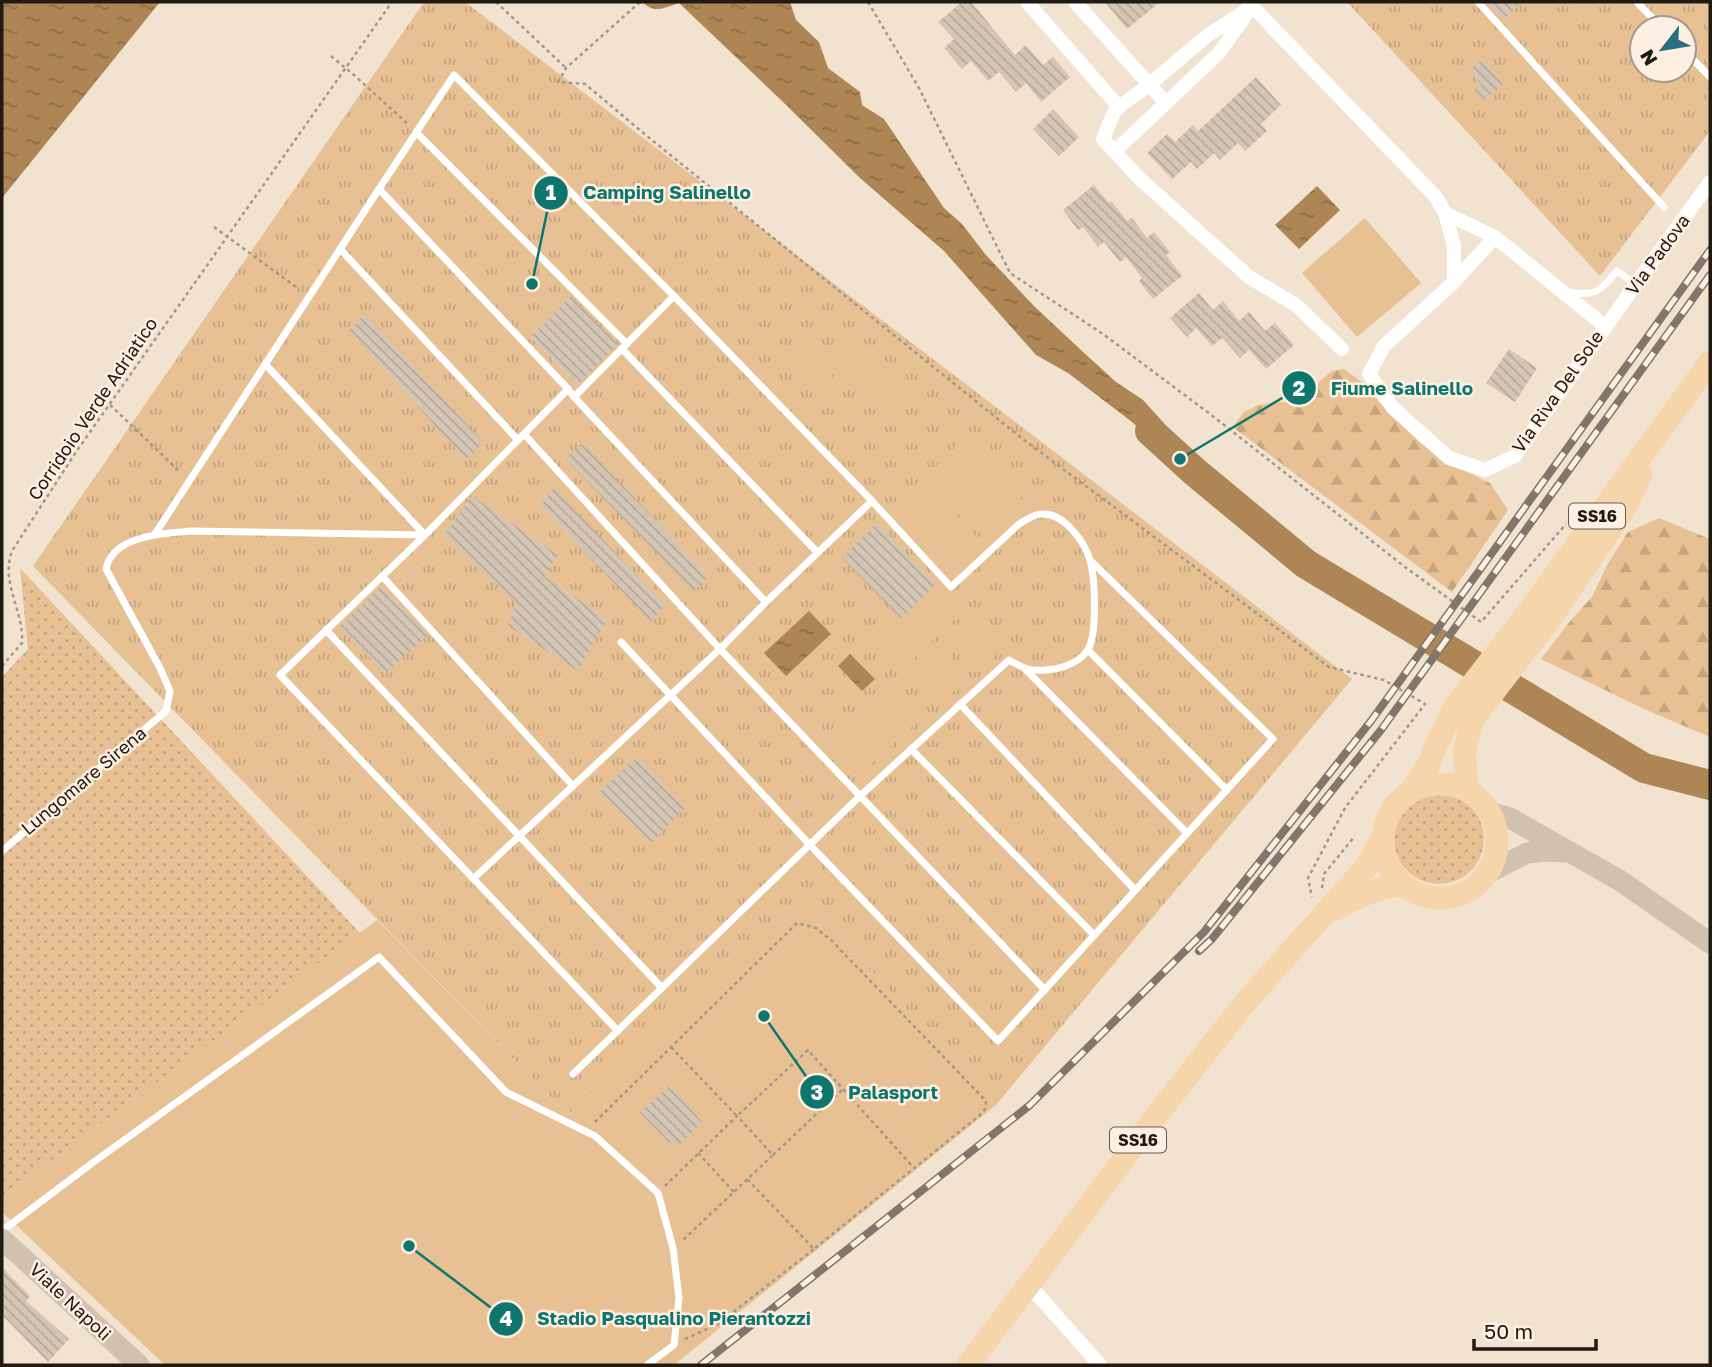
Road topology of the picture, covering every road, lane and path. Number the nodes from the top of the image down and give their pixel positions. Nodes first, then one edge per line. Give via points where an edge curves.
1 (392, 2) edge
2 (496, 2) edge
3 (640, 2) edge
4 (868, 2) edge
5 (1027, 2) edge
6 (1075, 2) edge
7 (1478, 2) edge
8 (1250, 4) edge
9 (331, 56) dead end
10 (566, 68) junction
11 (1150, 84) junction
12 (1167, 103) junction
13 (1119, 107) junction
14 (416, 132) junction
15 (1114, 152) junction
16 (1710, 182) edge
17 (379, 188) junction
18 (1664, 208) dead end
19 (1445, 213) junction
20 (214, 227) dead end
21 (1495, 237) junction
22 (340, 249) junction
23 (1454, 282) junction
24 (1636, 284) junction
25 (1562, 292) junction
26 (309, 296) junction
27 (674, 296) junction
28 (1605, 327) junction
29 (625, 346) junction
30 (1342, 349) dead end
31 (1710, 362) edge
32 (265, 364) junction
33 (568, 389) junction
34 (574, 397) junction
35 (105, 400) dead end
36 (521, 437) junction
37 (189, 481) junction
38 (872, 500) junction
39 (1570, 520) dead end
40 (155, 534) junction
41 (425, 534) junction
42 (817, 552) junction
43 (1090, 561) junction
44 (382, 576) junction
45 (766, 602) junction
46 (1541, 614) junction
47 (326, 630) junction
48 (621, 642) dead end
49 (720, 649) junction
50 (1088, 650) junction
51 (2, 666) edge
52 (1026, 670) junction
53 (670, 695) junction
54 (960, 704) junction
55 (911, 749) junction
56 (573, 786) junction
57 (1227, 789) junction
58 (1412, 790) junction
59 (1467, 790) junction
60 (860, 796) junction
61 (1490, 811) junction
62 (1188, 833) junction
63 (519, 836) junction
64 (1383, 837) junction
65 (810, 845) junction
66 (2, 850) edge
67 (1569, 852) junction
68 (1488, 873) junction
69 (473, 879) junction
70 (1405, 885) junction
71 (1135, 890) junction
72 (1316, 922) junction
73 (1094, 935) junction
74 (1710, 943) edge
75 (662, 988) junction
76 (1045, 990) junction
77 (618, 1031) junction
78 (671, 1047) junction
79 (573, 1074) dead end
80 (843, 1089) junction
81 (737, 1116) junction
82 (585, 1132) junction
83 (698, 1153) junction
84 (773, 1155) junction
85 (914, 1168) junction
86 (747, 1179) junction
87 (734, 1192) junction
88 (658, 1193) junction
89 (3, 1240) edge
90 (673, 1248) junction
91 (814, 1249) junction
92 (1029, 1285) junction
93 (674, 1345) junction
94 (139, 1365) edge
95 (647, 1365) edge
96 (968, 1365) edge
97 (1100, 1365) edge

1 - 51 path, Corridoio Verde Adriatico via 76,452 7,561 22,643
2 - 10 path
3 - 10 path
4 - 39 path via 919,88 1010,273 1103,334 1416,575 1481,622
5 - 13 street
6 - 11 street
7 - 18 lane
8 - 11 street
8 - 12 street via 1219,54
8 - 19 street, Via Riva Del Sole via 1427,187
9 - 14 path
10 - 72 path via 558,82 585,84 1024,440 1329,667 1384,680 1425,704 1345,808 1308,878
11 - 12 street
11 - 13 street
12 - 15 street
13 - 15 street via 1102,139
14 - 17 lane
14 - 27 lane via 454,75
14 - 29 lane
15 - 30 street via 1249,277 1296,306
16 - 24 street, Via Padova
17 - 22 lane
17 - 33 lane
19 - 21 street, Via Riva Del Sole
19 - 23 street, Via Riva Del Sole via 1454,246
20 - 26 path
21 - 23 street, Via Riva Del Sole
21 - 25 street, Via Riva Del Sole
22 - 26 lane
22 - 36 lane
23 - 28 street, Via Riva Del Sole via 1384,346 1369,374 1393,408 1449,458 1485,470 1515,456
24 - 25 lane via 1617,271 1604,287 1590,294
24 - 28 street, Via Padova
25 - 28 street, Via Riva Del Sole
26 - 32 lane
27 - 29 lane
27 - 38 lane
29 - 34 lane
29 - 42 lane
31 - 46 main road, SS16 via 1666,425 1623,511
32 - 37 lane
32 - 41 lane
33 - 34 lane
33 - 36 lane
34 - 45 lane
35 - 37 path
36 - 41 lane
36 - 49 lane
37 - 40 lane
38 - 42 lane
38 - 43 lane via 950,587 1018,526 1042,513 1062,520 1074,531
40 - 41 lane
40 - 66 lane, Lungomare Sirena via 115,552 106,569 170,691 166,711
41 - 44 lane
42 - 45 lane
43 - 50 lane via 1094,626
43 - 57 lane via 1273,738
44 - 47 lane
44 - 56 lane
45 - 49 lane
46 - 58 main road, SS16 via 1454,708
46 - 59 main road, SS16 via 1472,720 1464,751
47 - 63 lane
47 - 69 lane via 279,675
48 - 53 lane
49 - 53 lane
49 - 60 lane
50 - 52 lane via 1063,667
50 - 57 lane
52 - 54 lane via 1009,660
52 - 62 lane
53 - 56 lane
53 - 65 lane
54 - 55 lane
54 - 71 lane
55 - 60 lane
55 - 73 lane
56 - 63 lane
57 - 62 lane
58 - 59 main road via 1449,784
58 - 64 main road, SS16 via 1397,802
59 - 61 main road
60 - 65 lane
60 - 76 lane
61 - 67 main road
61 - 68 main road via 1498,842
62 - 71 lane
63 - 69 lane
63 - 75 lane
64 - 70 main road via 1385,856
64 - 72 main road, SS16 via 1367,866
65 - 75 lane
65 - 76 lane via 998,1041
67 - 68 main road via 1527,853
67 - 74 main road via 1619,880
68 - 70 main road via 1476,886 1441,898
69 - 77 lane
70 - 72 main road, SS16 via 1353,899
71 - 73 lane
72 - 92 main road, SS16 via 1236,1014
73 - 76 lane
75 - 77 lane
77 - 79 lane
78 - 81 path
78 - 82 path
78 - 85 path via 797,923 816,928 986,1101 980,1115
80 - 81 path via 808,1050
80 - 84 path
80 - 85 path
81 - 83 path
81 - 84 path
82 - 88 lane
82 - 89 lane via 506,1092 379,957 95,1161
83 - 87 path
83 - 88 path
84 - 86 path
85 - 91 path
86 - 87 path
86 - 91 path
87 - 90 path
88 - 90 lane
89 - 94 main road, Viale Napoli
90 - 93 lane via 679,1298
91 - 93 path via 718,1324
92 - 96 main road, SS16
92 - 97 street
93 - 95 lane

